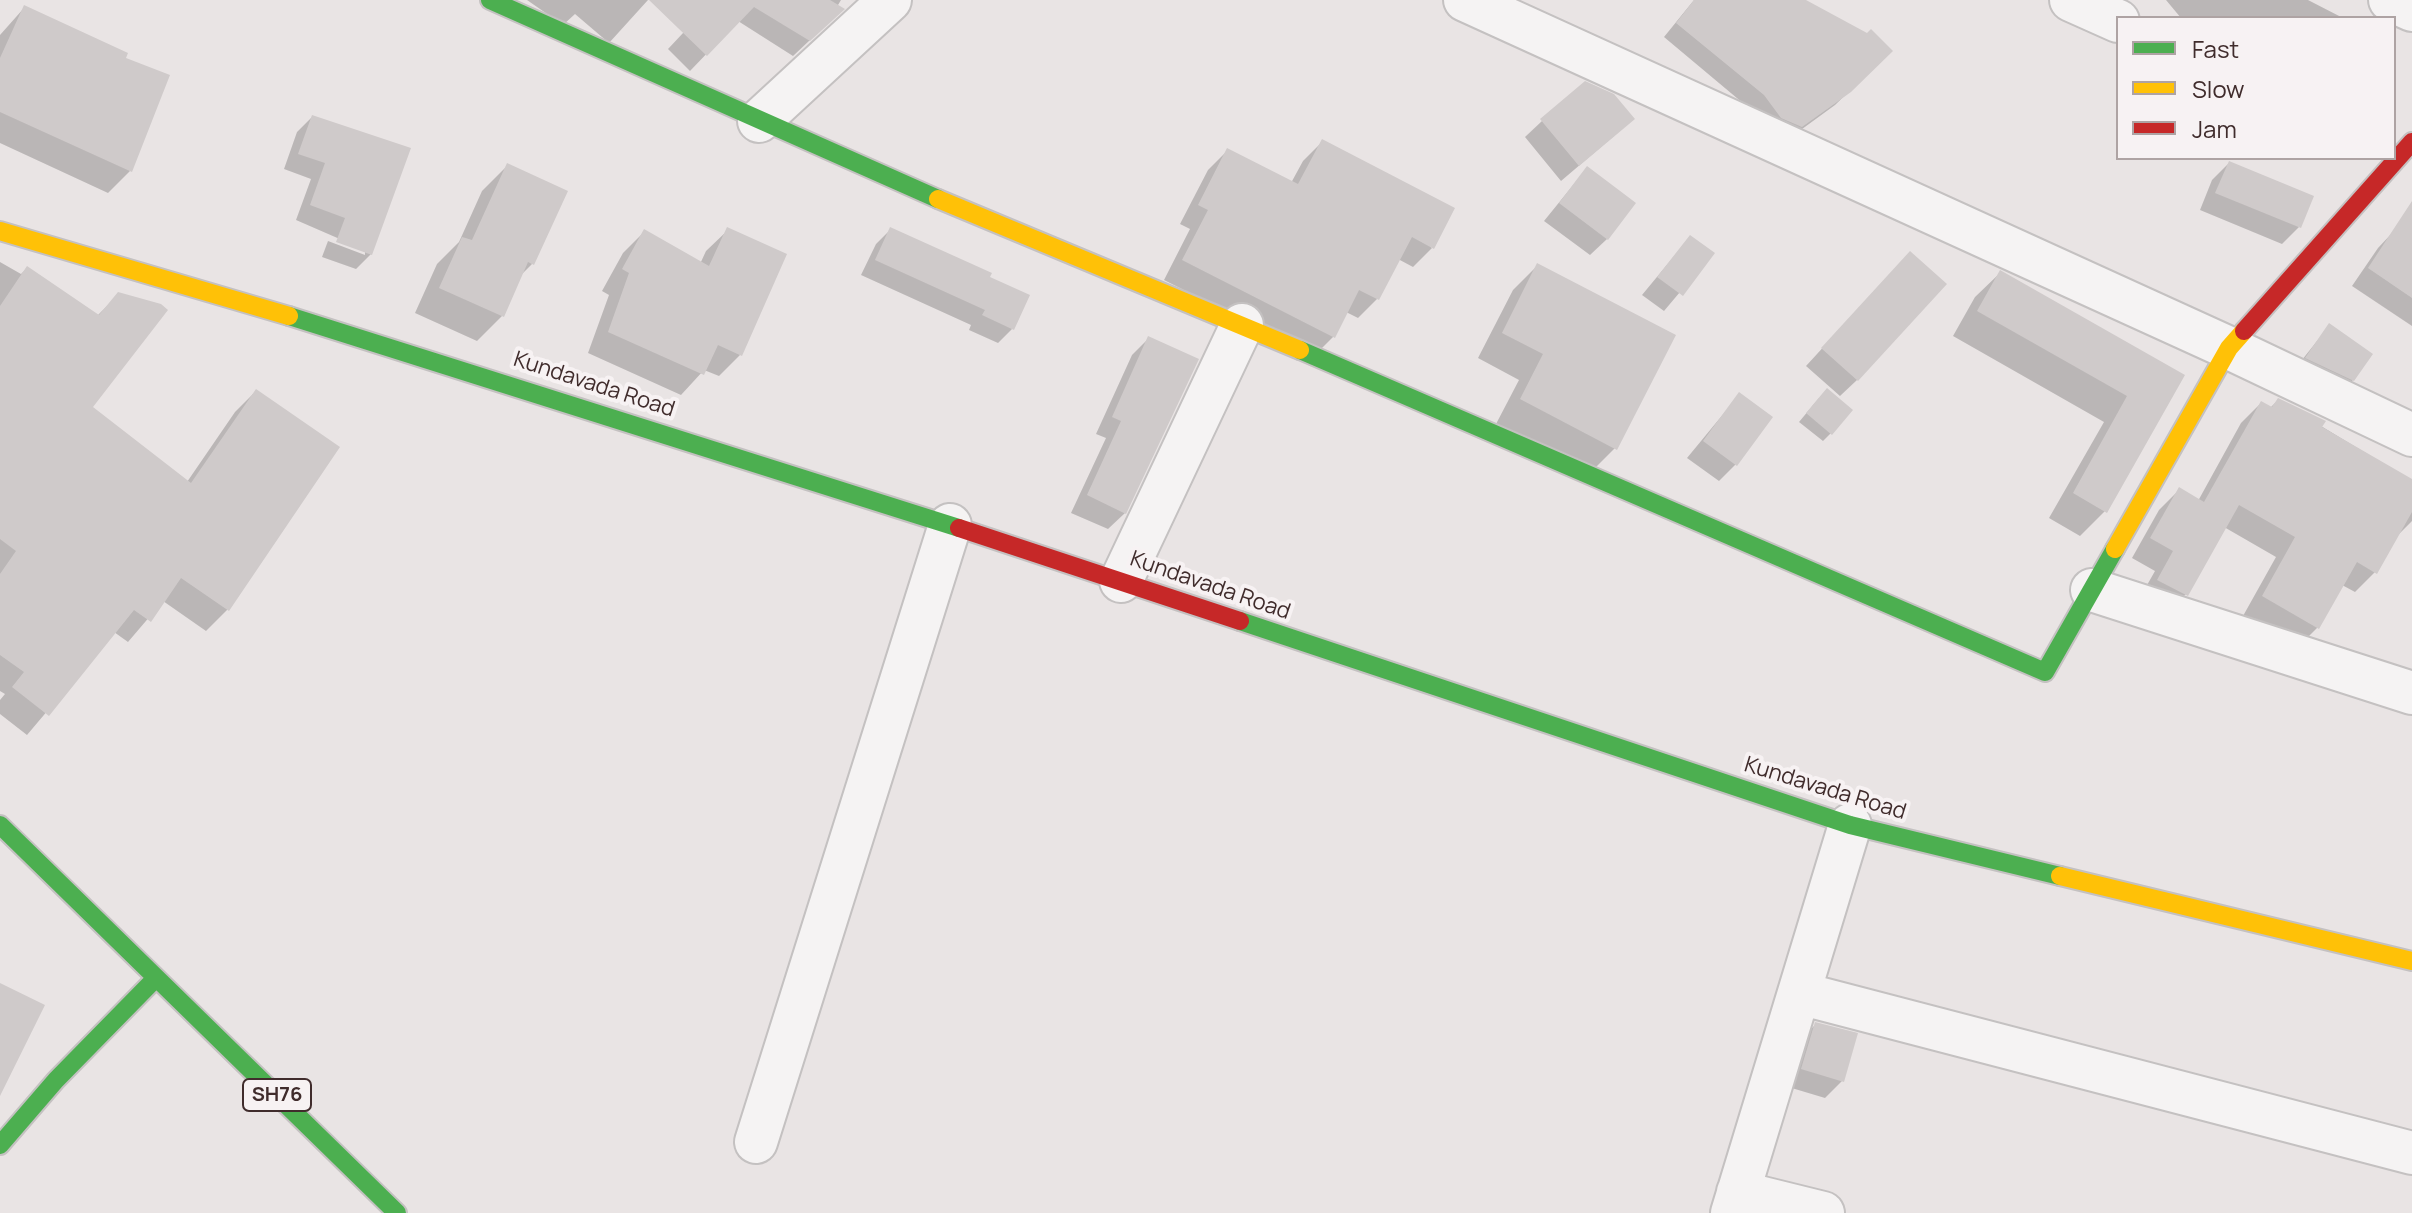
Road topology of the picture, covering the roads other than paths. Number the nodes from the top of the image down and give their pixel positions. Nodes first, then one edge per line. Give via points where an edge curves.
1 (490, 0) edge
2 (890, 0) edge
3 (1465, 0) edge
4 (2071, 0) edge
5 (2390, 0) edge
6 (2412, 10) edge
7 (2116, 20) edge
8 (759, 121) junction
9 (2394, 160) edge
10 (0, 231) edge
11 (1242, 325) junction
12 (2229, 348) junction
13 (2412, 435) edge
14 (950, 525) junction
15 (1121, 581) junction
16 (2092, 590) junction
17 (2412, 693) edge
18 (0, 825) edge
19 (1850, 825) junction
20 (2412, 961) edge
21 (156, 978) junction
22 (1799, 993) junction
23 (756, 1142) dead end
24 (0, 1145) edge
25 (2412, 1153) edge
26 (1735, 1202) edge
27 (397, 1213) edge
28 (1823, 1213) edge

1 - 8 street
2 - 8 street
3 - 12 street
4 - 7 street
5 - 6 street
8 - 11 street
9 - 12 street
10 - 14 street, Kundavada Road via 418,354
11 - 15 street
11 - 16 street via 2045,672
12 - 13 street
12 - 16 street
14 - 15 street, Kundavada Road
14 - 23 street
15 - 19 street, Kundavada Road
16 - 17 street
18 - 21 street, SH76
19 - 20 street, Kundavada Road
19 - 22 street
21 - 24 street
21 - 27 street, SH76
22 - 25 street
22 - 26 street
26 - 28 street

